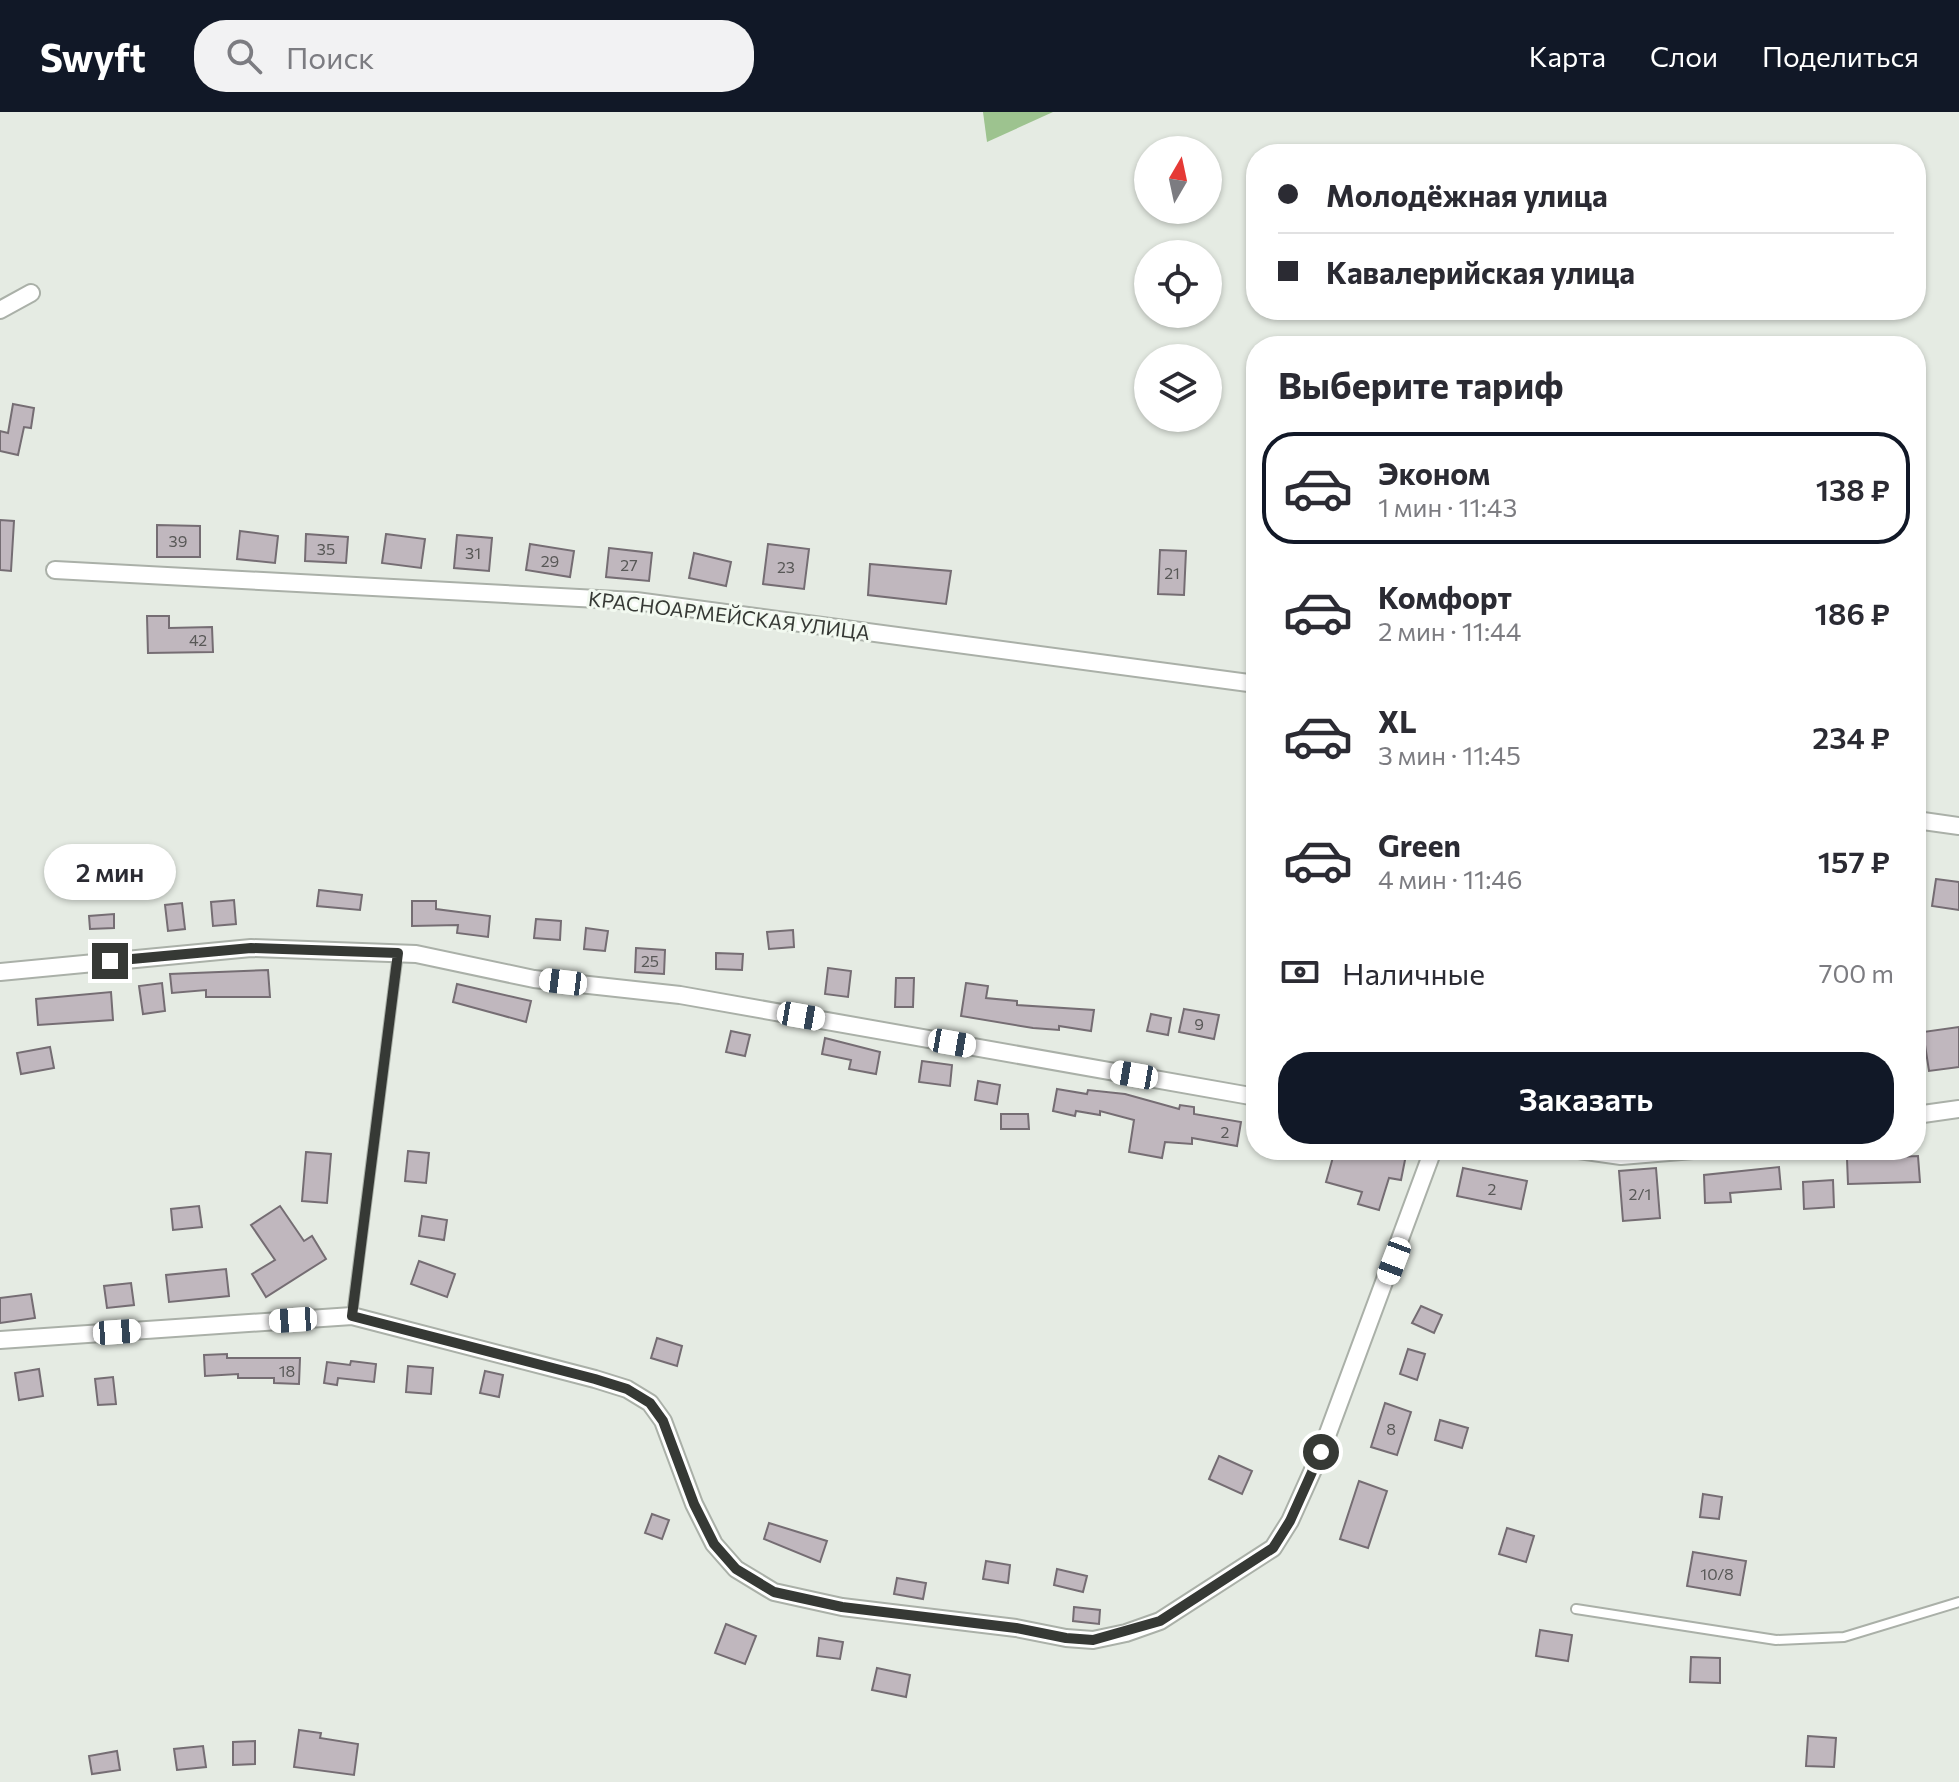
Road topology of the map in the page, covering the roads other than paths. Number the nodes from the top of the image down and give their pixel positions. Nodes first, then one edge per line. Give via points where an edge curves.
1 (31, 293) dead end
2 (0, 310) edge
3 (55, 570) dead end
4 (1246, 683) edge
5 (1926, 821) edge
6 (1959, 826) edge
7 (398, 953) junction
8 (0, 972) edge
9 (1246, 1095) edge
10 (1959, 1109) edge
11 (1926, 1114) edge
12 (1429, 1160) edge
13 (352, 1316) junction
14 (0, 1340) edge
15 (1959, 1602) edge
16 (1576, 1609) dead end

1 - 2 street
3 - 4 street, КРАСНОАРМЕЙСКАЯ УЛИЦА via 636,601
5 - 6 street
7 - 8 street via 251,948
7 - 9 street via 534,979 680,995
7 - 13 lane
10 - 11 street
12 - 13 street via 1321,1452 1273,1548 1160,1621 1093,1640 842,1607 774,1592 736,1569 714,1544 663,1421 650,1403 595,1379
13 - 14 street
15 - 16 lane via 1844,1637 1776,1640

